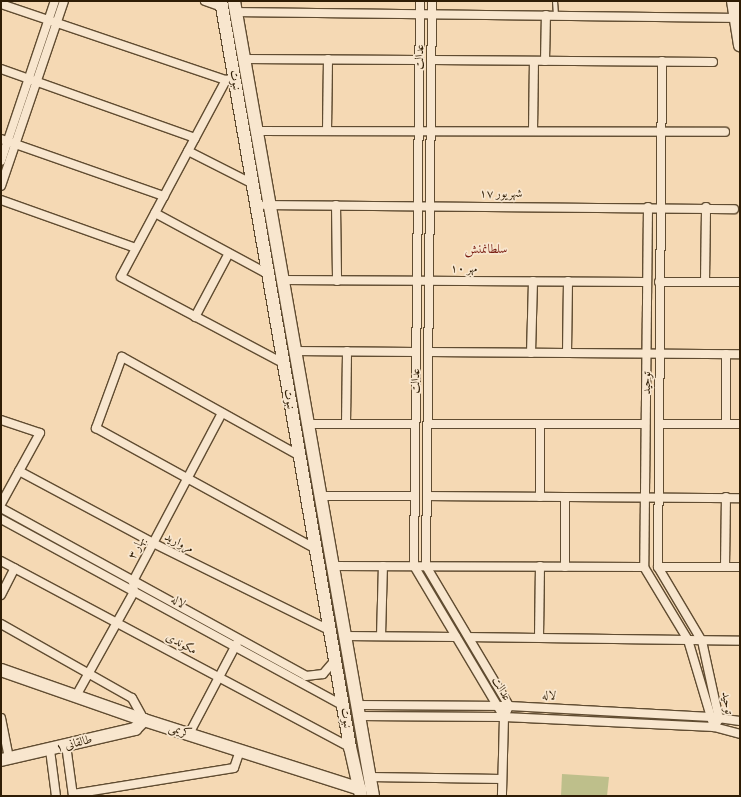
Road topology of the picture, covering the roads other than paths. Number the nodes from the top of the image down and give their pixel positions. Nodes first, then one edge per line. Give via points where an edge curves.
1 (55, 1) edge
2 (64, 1) edge
3 (205, 1) edge
4 (420, 1) edge
5 (432, 1) edge
6 (555, 1) edge
7 (733, 1) edge
8 (1, 4) edge
9 (222, 4) edge
10 (235, 7) edge
11 (420, 14) junction
12 (432, 14) junction
13 (546, 15) junction
14 (556, 15) junction
15 (736, 18) junction
16 (48, 19) junction
17 (57, 22) junction
18 (740, 45) edge
19 (244, 59) junction
20 (328, 59) junction
21 (420, 60) junction
22 (432, 60) junction
23 (534, 61) junction
24 (545, 61) junction
25 (662, 61) junction
26 (714, 62) dead end
27 (1, 69) edge
28 (230, 79) junction
29 (33, 81) junction
30 (256, 131) junction
31 (327, 131) junction
32 (419, 131) junction
33 (431, 131) junction
34 (533, 131) junction
35 (661, 132) junction
36 (725, 132) dead end
37 (195, 138) junction
38 (8, 141) edge
39 (188, 151) junction
40 (1, 161) edge
41 (253, 184) junction
42 (1, 186) edge
43 (164, 196) junction
44 (1, 200) edge
45 (269, 205) junction
46 (256, 206) junction
47 (336, 206) junction
48 (418, 206) junction
49 (430, 206) junction
50 (648, 207) junction
51 (660, 207) junction
52 (706, 207) junction
53 (734, 209) dead end
54 (155, 213) junction
55 (136, 248) junction
56 (229, 253) junction
57 (268, 274) junction
58 (282, 280) junction
59 (337, 280) junction
60 (417, 281) junction
61 (429, 281) junction
62 (533, 281) junction
63 (568, 281) junction
64 (647, 282) junction
65 (659, 282) junction
66 (705, 282) junction
67 (740, 282) edge
68 (195, 317) junction
69 (294, 351) junction
70 (347, 351) junction
71 (416, 352) junction
72 (429, 352) junction
73 (531, 353) junction
74 (568, 353) junction
75 (646, 353) junction
76 (659, 354) junction
77 (726, 354) junction
78 (740, 354) edge
79 (283, 363) junction
80 (222, 412) junction
81 (1, 420) edge
82 (307, 424) junction
83 (346, 424) junction
84 (415, 424) junction
85 (428, 424) junction
86 (540, 424) junction
87 (646, 424) junction
88 (659, 424) junction
89 (726, 424) junction
90 (740, 424) edge
91 (300, 456) junction
92 (19, 471) junction
93 (188, 478) junction
94 (320, 496) junction
95 (415, 496) junction
96 (427, 496) junction
97 (540, 497) junction
98 (565, 497) junction
99 (645, 497) junction
100 (658, 497) junction
101 (726, 497) junction
102 (740, 498) edge
103 (1, 504) edge
104 (1, 508) edge
105 (1, 519) edge
106 (153, 543) junction
107 (316, 549) junction
108 (1, 561) edge
109 (332, 566) junction
110 (383, 566) junction
111 (414, 566) junction
112 (426, 566) junction
113 (540, 566) junction
114 (565, 567) junction
115 (644, 567) junction
116 (658, 567) junction
117 (725, 567) junction
118 (740, 567) edge
119 (15, 568) junction
120 (133, 580) junction
121 (134, 592) junction
122 (1, 595) edge
123 (117, 623) junction
124 (1, 624) edge
125 (331, 631) junction
126 (344, 636) junction
127 (381, 636) junction
128 (456, 637) junction
129 (469, 637) junction
130 (539, 637) junction
131 (239, 638) junction
132 (688, 640) junction
133 (702, 641) junction
134 (740, 641) edge
135 (235, 647) junction
136 (336, 660) junction
137 (1, 670) edge
138 (89, 674) junction
139 (218, 677) junction
140 (76, 696) junction
141 (344, 706) junction
142 (497, 706) junction
143 (509, 706) junction
144 (358, 710) junction
145 (504, 716) junction
146 (1, 718) edge
147 (715, 718) junction
148 (144, 720) junction
149 (740, 721) edge
150 (714, 727) junction
151 (361, 729) junction
152 (348, 730) junction
153 (188, 734) junction
154 (740, 734) edge
155 (66, 745) junction
156 (350, 747) junction
157 (50, 750) junction
158 (240, 751) junction
159 (5, 759) edge
160 (369, 777) junction
161 (502, 779) junction
162 (361, 793) edge
163 (73, 795) edge
164 (56, 796) edge
165 (373, 796) edge
166 (502, 796) edge

1 - 16 street
2 - 17 street
3 - 9 street
4 - 11 street, عدالت
5 - 12 street, عدالت
6 - 14 lane
7 - 15 street
8 - 16 street
9 - 28 street, نبوت
10 - 11 street
10 - 19 street, نبوت
11 - 12 street
11 - 21 street, عدالت
12 - 13 street
12 - 22 street, عدالت
13 - 14 street
13 - 24 street
14 - 15 street
15 - 18 street
16 - 17 street
16 - 29 street
17 - 28 street
17 - 29 street
19 - 20 street
19 - 30 street, نبوت
20 - 21 street
20 - 31 street
21 - 32 street, عدالت
22 - 23 street
22 - 33 street, عدالت
23 - 24 street
23 - 34 street
24 - 25 street
25 - 26 street
25 - 35 street, توحید
27 - 29 street
28 - 37 street
28 - 41 street, نبوت
29 - 37 street
29 - 38 street
30 - 31 street
30 - 45 street, نبوت
31 - 32 street
32 - 33 street
32 - 48 street, عدالت
33 - 34 street
33 - 49 street, عدالت
34 - 35 street
35 - 36 street
35 - 51 street, توحید
37 - 39 street
38 - 40 street
38 - 42 street
38 - 43 street
39 - 41 street
39 - 43 street
41 - 46 street, نبوت
43 - 54 street
44 - 55 street
45 - 46 street, ۱۷ شهریور
45 - 47 street, ۱۷ شهریور
45 - 58 street, نبوت
46 - 57 street, نبوت
47 - 48 street, ۱۷ شهریور
47 - 59 street
48 - 49 street, ۱۷ شهریور
48 - 60 street, عدالت
49 - 50 street, ۱۷ شهریور
49 - 61 street, عدالت
50 - 51 street, ۱۷ شهریور
50 - 64 street, توحید
51 - 52 street, ۱۷ شهریور
51 - 65 street, توحید
52 - 53 street, ۱۷ شهریور
52 - 66 street
54 - 55 street
54 - 56 street
55 - 68 street via 121,277
56 - 57 street
56 - 68 street
57 - 79 street, نبوت
58 - 59 street, ۱۰ مهر
58 - 69 street, نبوت
59 - 60 street, ۱۰ مهر
60 - 61 street, ۱۰ مهر
60 - 71 street, عدالت
61 - 62 street, ۱۰ مهر
61 - 72 street, عدالت
62 - 63 street, ۱۰ مهر
62 - 73 street
63 - 64 street, ۱۰ مهر
63 - 74 street
64 - 75 street, توحید
65 - 66 street
65 - 76 street, توحید
66 - 67 street
68 - 79 street
69 - 70 street
69 - 82 street, نبوت
70 - 71 street
70 - 83 street
71 - 84 street, عدالت
72 - 73 street
72 - 85 street, عدالت
73 - 74 street
74 - 75 street
75 - 76 street
75 - 87 street, توحید
76 - 77 street
76 - 88 street, توحید
77 - 78 street
77 - 89 street
79 - 91 street, نبوت
80 - 91 street
80 - 93 street, بهار ۳
80 - 93 street via 122,357 96,428
81 - 92 street via 40,433
82 - 83 street
82 - 94 street, نبوت
83 - 84 street
84 - 95 street, عدالت
85 - 86 street
85 - 96 street, عدالت
86 - 87 street
86 - 97 street
87 - 99 street, توحید
88 - 89 street
88 - 100 street, توحید
89 - 90 street
91 - 107 street, نبوت
92 - 103 street
92 - 106 street, مروارید
93 - 106 street, بهار ۳
93 - 107 street
94 - 95 street
94 - 109 street, نبوت
95 - 111 street, عدالت
96 - 97 street
96 - 112 street, عدالت
97 - 98 street
98 - 99 street
98 - 114 street
99 - 100 street
99 - 115 street, توحید
100 - 101 street
100 - 116 street, توحید
101 - 102 street
101 - 117 street
104 - 120 street, لاله
105 - 121 street, لاله
106 - 120 street, بهار ۳
106 - 125 street, مروارید
107 - 125 street, نبوت
108 - 119 street, مکوندی
109 - 110 street
109 - 126 street, نبوت
110 - 111 street
110 - 127 street
111 - 112 street
111 - 128 street, عدالت
112 - 113 street
112 - 129 street, عدالت
113 - 114 street
113 - 130 street
114 - 115 street
115 - 132 street, توحید
116 - 117 street
116 - 133 street, توحید
117 - 118 street
119 - 122 street
119 - 123 street, مکوندی
120 - 121 street
120 - 131 street, لاله
121 - 123 street
121 - 135 street, لاله
123 - 138 street
123 - 139 street, مکوندی
124 - 138 street
125 - 136 street, نبوت
126 - 127 street
126 - 144 street, نبوت
127 - 128 street
128 - 142 street, عدالت
129 - 130 street
129 - 143 street, عدالت
130 - 132 street
131 - 135 street
131 - 136 street, لاله via 306,676 322,674
132 - 133 street
132 - 147 street, توحید
133 - 134 street
133 - 147 street, توحید
135 - 139 street
135 - 141 street, لاله
136 - 141 street, نبوت
137 - 140 street, کریمی
138 - 140 street
138 - 148 street via 132,698
139 - 153 street
139 - 156 street, مکوندی
140 - 148 street, کریمی
141 - 144 street
141 - 152 street, نبوت
142 - 143 street, لاله
142 - 144 street, لاله
142 - 145 street, عدالت
143 - 145 street, عدالت
143 - 147 street, لاله
144 - 145 street, لاله
144 - 151 street, نبوت
145 - 150 street, لاله
145 - 161 street
146 - 159 street
147 - 149 street, لاله
147 - 150 street, توحید
148 - 153 street, کریمی
148 - 155 street, طالقانی ۱ via 135,728
150 - 154 street, لاله
151 - 152 street via 354,725
151 - 160 street, نبوت
152 - 156 street, نبوت
153 - 158 street, کریمی
155 - 157 street, طالقانی ۱
155 - 163 street
156 - 162 street, نبوت
157 - 159 street, طالقانی ۱
157 - 164 street
158 - 162 street, کریمی
158 - 163 street via 234,768
160 - 161 street
160 - 165 street, نبوت
161 - 166 street

